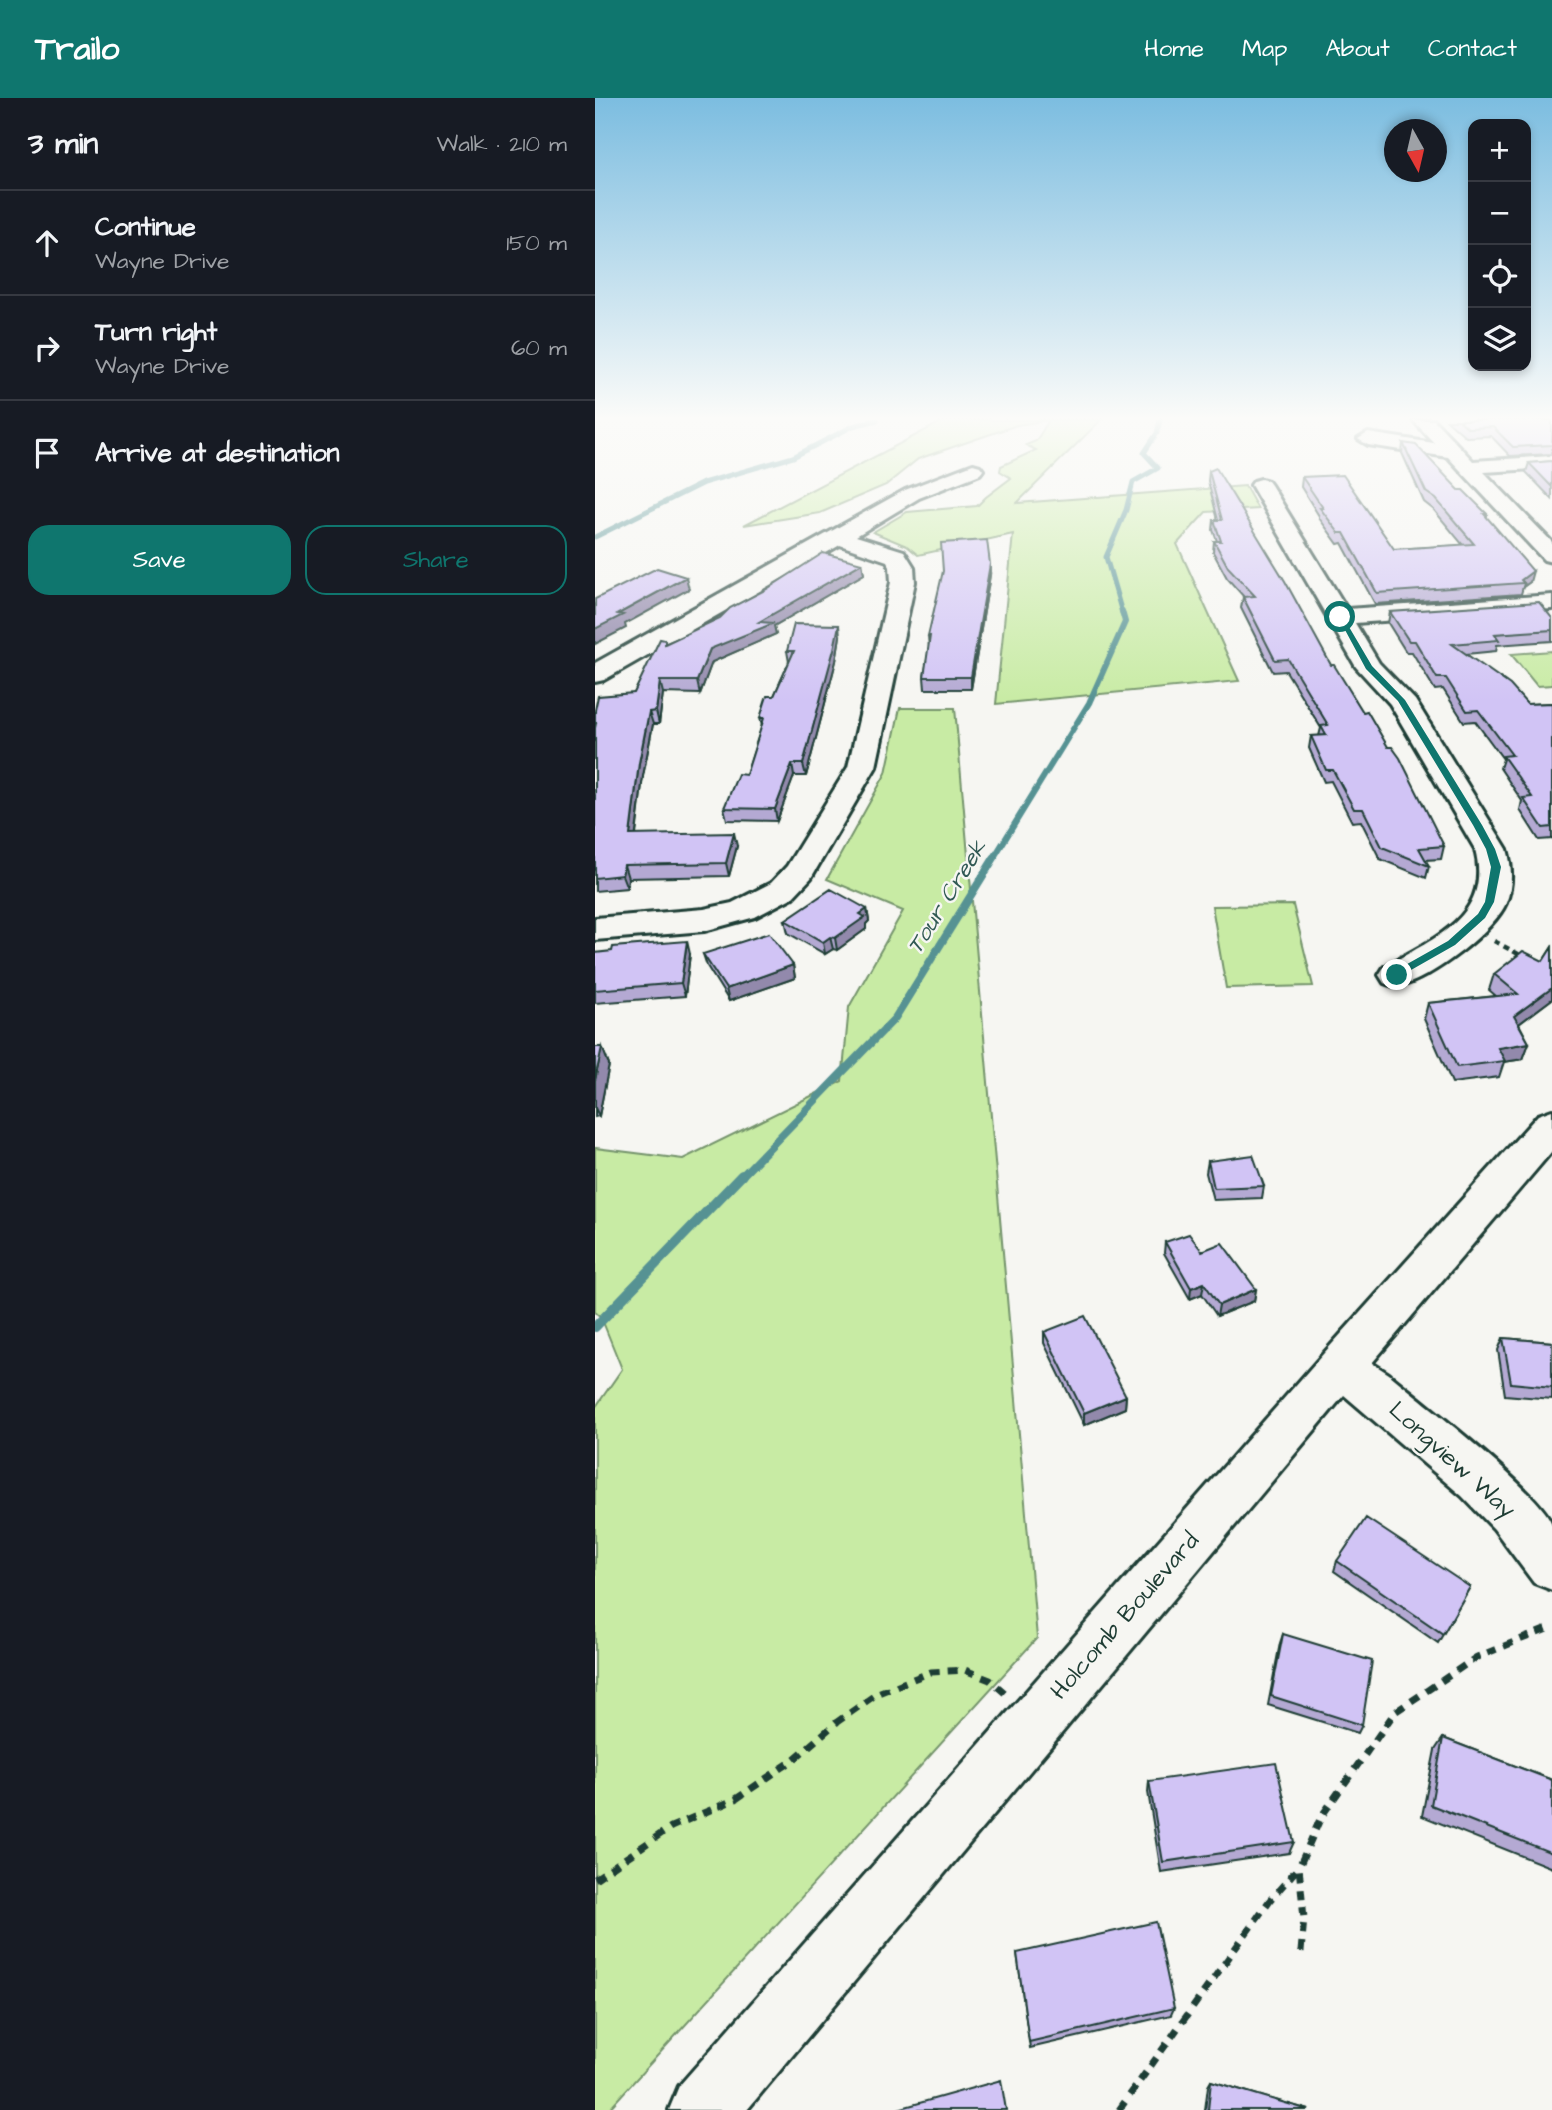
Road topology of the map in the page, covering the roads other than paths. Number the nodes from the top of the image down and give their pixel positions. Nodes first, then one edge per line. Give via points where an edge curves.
1 (878, 514) edge
2 (1278, 514) edge
3 (1514, 514) edge
4 (838, 537) junction
5 (1552, 555) edge
6 (1552, 602) edge
7 (1340, 617) junction
8 (595, 674) edge
9 (595, 929) edge
10 (1397, 975) dead end
11 (1552, 1125) edge
12 (1340, 1367) junction
13 (1552, 1565) edge
14 (703, 2110) edge

1 - 4 street
2 - 7 street
3 - 5 street
4 - 8 street
4 - 9 street via 896,556 903,582 862,767 800,871 782,890 743,910 704,920
6 - 7 street
7 - 10 street via 1369,667 1401,700 1491,849 1496,867 1490,902 1481,916 1452,943
11 - 12 street, Holcomb Boulevard
12 - 13 street, Longview Way via 1384,1398 1479,1480 1512,1512
12 - 14 street, Holcomb Boulevard

